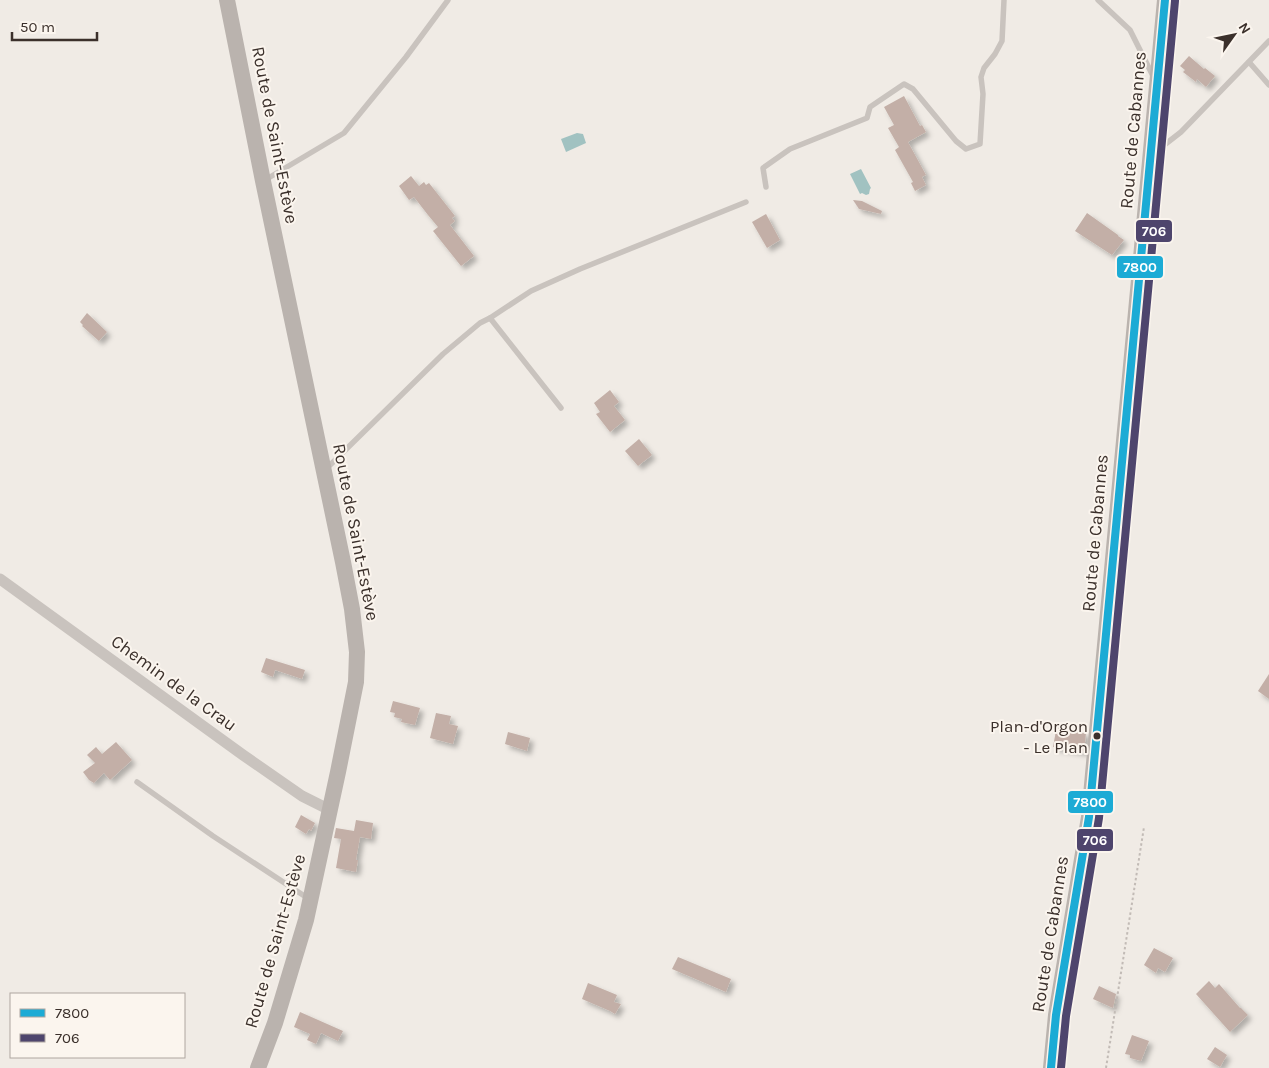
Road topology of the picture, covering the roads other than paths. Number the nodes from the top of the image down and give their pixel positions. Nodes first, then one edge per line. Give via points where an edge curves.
1 (227, 0) edge
2 (448, 0) edge
3 (1004, 0) edge
4 (1098, 0) edge
5 (1165, 0) edge
6 (1269, 41) edge
7 (1249, 62) junction
8 (1157, 84) junction
9 (1269, 85) edge
10 (1150, 156) junction
11 (264, 182) junction
12 (766, 187) dead end
13 (746, 202) dead end
14 (490, 318) junction
15 (561, 408) dead end
16 (325, 471) junction
17 (0, 579) edge
18 (137, 782) dead end
19 (330, 810) junction
20 (311, 900) junction
21 (258, 1068) edge
22 (1051, 1068) edge

1 - 11 street, Route de Saint-Estève
2 - 11 lane via 344,133
3 - 12 lane via 1002,42 981,77 980,144 966,149 913,89 904,84 870,106 866,118 790,149 763,168
4 - 8 lane via 1130,30
5 - 8 street, Route de Cabannes
6 - 7 lane
7 - 9 lane
7 - 10 lane via 1180,132
8 - 10 street, Route de Cabannes
10 - 22 street, Route de Cabannes via 1089,817 1056,1015
11 - 16 street, Route de Saint-Estève
13 - 14 lane via 531,291
14 - 15 lane
14 - 16 lane via 443,354
16 - 19 street, Route de Saint-Estève via 352,609 357,652 356,682
17 - 19 street, Chemin de la Crau via 243,755 302,796
18 - 20 lane
19 - 20 street, Route de Saint-Estève
20 - 21 street, Route de Saint-Estève via 275,1023

